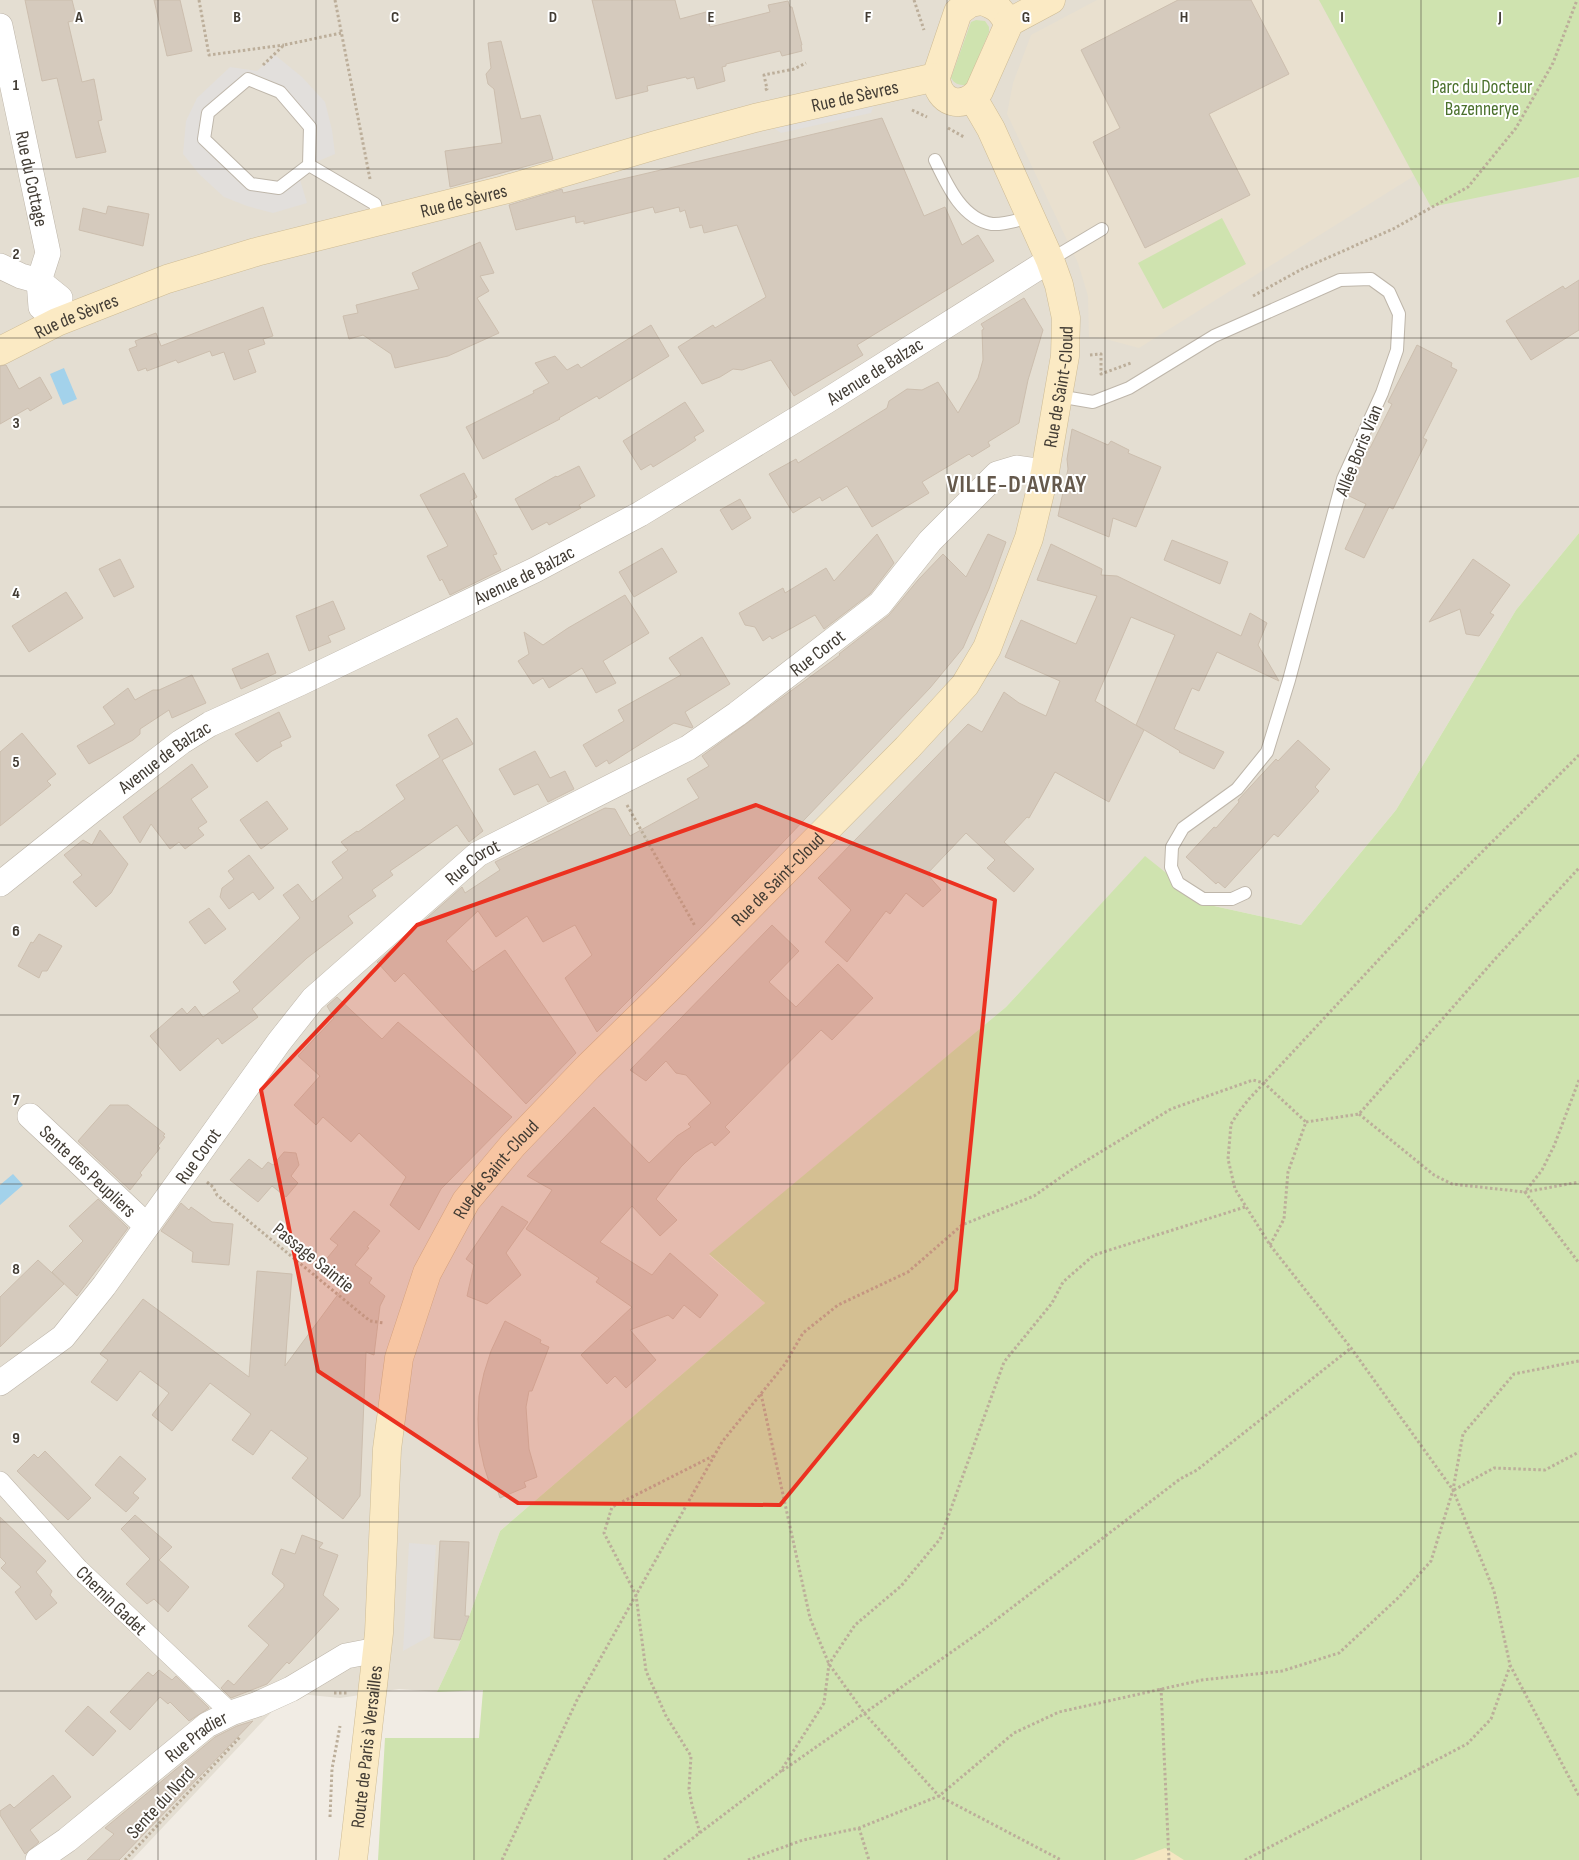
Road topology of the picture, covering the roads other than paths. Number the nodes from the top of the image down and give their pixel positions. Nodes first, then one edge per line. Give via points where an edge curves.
1 (1051, 0) edge
2 (970, 1) edge
3 (1008, 23) junction
4 (0, 26) edge
5 (936, 77) junction
6 (973, 98) junction
7 (935, 160) dead end
8 (309, 165) junction
9 (377, 213) junction
10 (1030, 217) junction
11 (1102, 228) dead end
12 (1050, 260) junction
13 (0, 266) edge
14 (39, 281) junction
15 (57, 322) junction
16 (0, 351) edge
17 (1058, 396) junction
18 (1045, 472) junction
19 (0, 884) edge
20 (1245, 893) dead end
21 (30, 1116) dead end
22 (146, 1226) junction
23 (0, 1383) edge
24 (0, 1481) edge
25 (378, 1642) junction
26 (238, 1724) junction
27 (38, 1860) edge
28 (353, 1860) edge

1 - 3 main road
2 - 3 main road via 990,4 1001,11
2 - 5 main road via 958,12
3 - 6 main road via 980,91
4 - 14 street, Rue du Cottage via 48,253
5 - 6 main road via 936,86 941,94 952,102
5 - 9 main road, Rue de Sèvres via 755,118 504,190
6 - 10 main road, Rue de Saint-Cloud via 991,129
7 - 10 lane via 957,200 977,220 994,224
8 - 8 lane via 310,126 280,92 248,79 208,113 204,139 251,184 279,188
8 - 9 lane
9 - 15 main road, Rue de Sèvres via 167,279
10 - 12 main road, Rue de Saint-Cloud
11 - 12 lane
12 - 17 main road, Rue de Saint-Cloud via 1060,285 1066,318 1065,356
12 - 19 street, Avenue de Balzac via 640,514 535,570 210,724 181,742
13 - 14 street
14 - 15 street via 60,298
15 - 16 main road, Rue de Sèvres
17 - 18 main road, Rue de Saint-Cloud
17 - 20 lane, Allée Boris Vian via 1093,402 1129,388 1214,336 1340,280 1371,279 1389,292 1399,314 1397,350 1382,393 1343,479 1267,752 1238,789 1183,828 1172,847 1171,867 1178,883 1203,899 1232,899
18 - 22 street, Rue Corot via 1017,468 997,474 930,541 880,604 688,748 478,854 313,999
18 - 25 main road, Rue de Saint-Cloud via 1029,538 987,648 966,685 908,748 588,1067 466,1200 427,1273 399,1358 387,1449
21 - 22 street, Sente des Peupliers
22 - 23 street, Rue Corot via 63,1337
24 - 26 street, Chemin Gadet via 79,1569
25 - 26 street, Rue Pradier via 258,1704
25 - 28 main road, Route de Paris à Versailles
26 - 27 street, Rue Pradier via 208,1725

